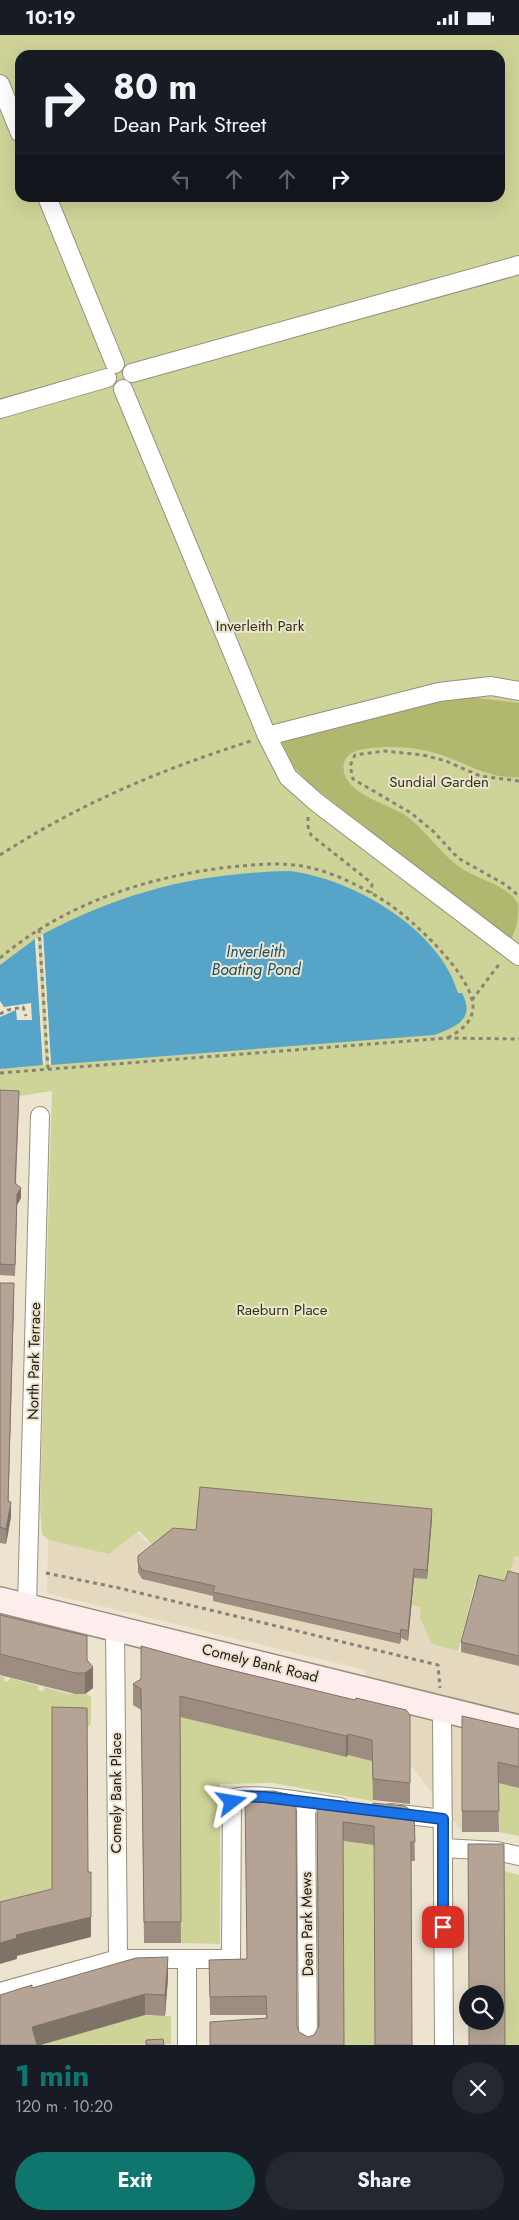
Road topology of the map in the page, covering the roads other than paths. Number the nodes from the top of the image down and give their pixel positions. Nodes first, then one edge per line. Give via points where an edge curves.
1 (0, 85) edge
2 (15, 121) edge
3 (48, 202) edge
4 (519, 265) edge
5 (111, 371) junction
6 (132, 373) junction
7 (123, 389) junction
8 (0, 409) edge
9 (519, 691) edge
10 (267, 736) junction
11 (514, 953) edge
12 (40, 1116) dead end
13 (0, 1600) edge
14 (27, 1605) junction
15 (115, 1627) junction
16 (442, 1709) junction
17 (519, 1728) edge
18 (306, 1803) junction
19 (443, 1819) junction
20 (443, 1848) junction
21 (519, 1856) edge
22 (118, 1959) junction
23 (187, 1960) junction
24 (0, 1992) edge
25 (187, 2045) edge
26 (308, 2045) edge
27 (444, 2045) edge

1 - 2 street
3 - 5 street
4 - 6 street
5 - 6 street via 124,364
5 - 7 street via 114,389
5 - 8 street
6 - 7 street via 132,381
7 - 10 street
9 - 10 street via 491,686 439,692
10 - 11 street via 288,777 316,802
12 - 14 street, North Park Terrace
13 - 14 main road, Comely Bank Road
14 - 15 main road, Comely Bank Road
15 - 16 main road, Comely Bank Road
15 - 22 street, Comely Bank Place
16 - 17 main road, Comely Bank Road
16 - 19 street
18 - 19 street
18 - 23 street via 264,1797 234,1798 231,1959
18 - 26 street, Dean Park Mews
19 - 20 street
20 - 21 street via 497,1851
20 - 27 street
22 - 23 street
22 - 24 street
23 - 25 street

